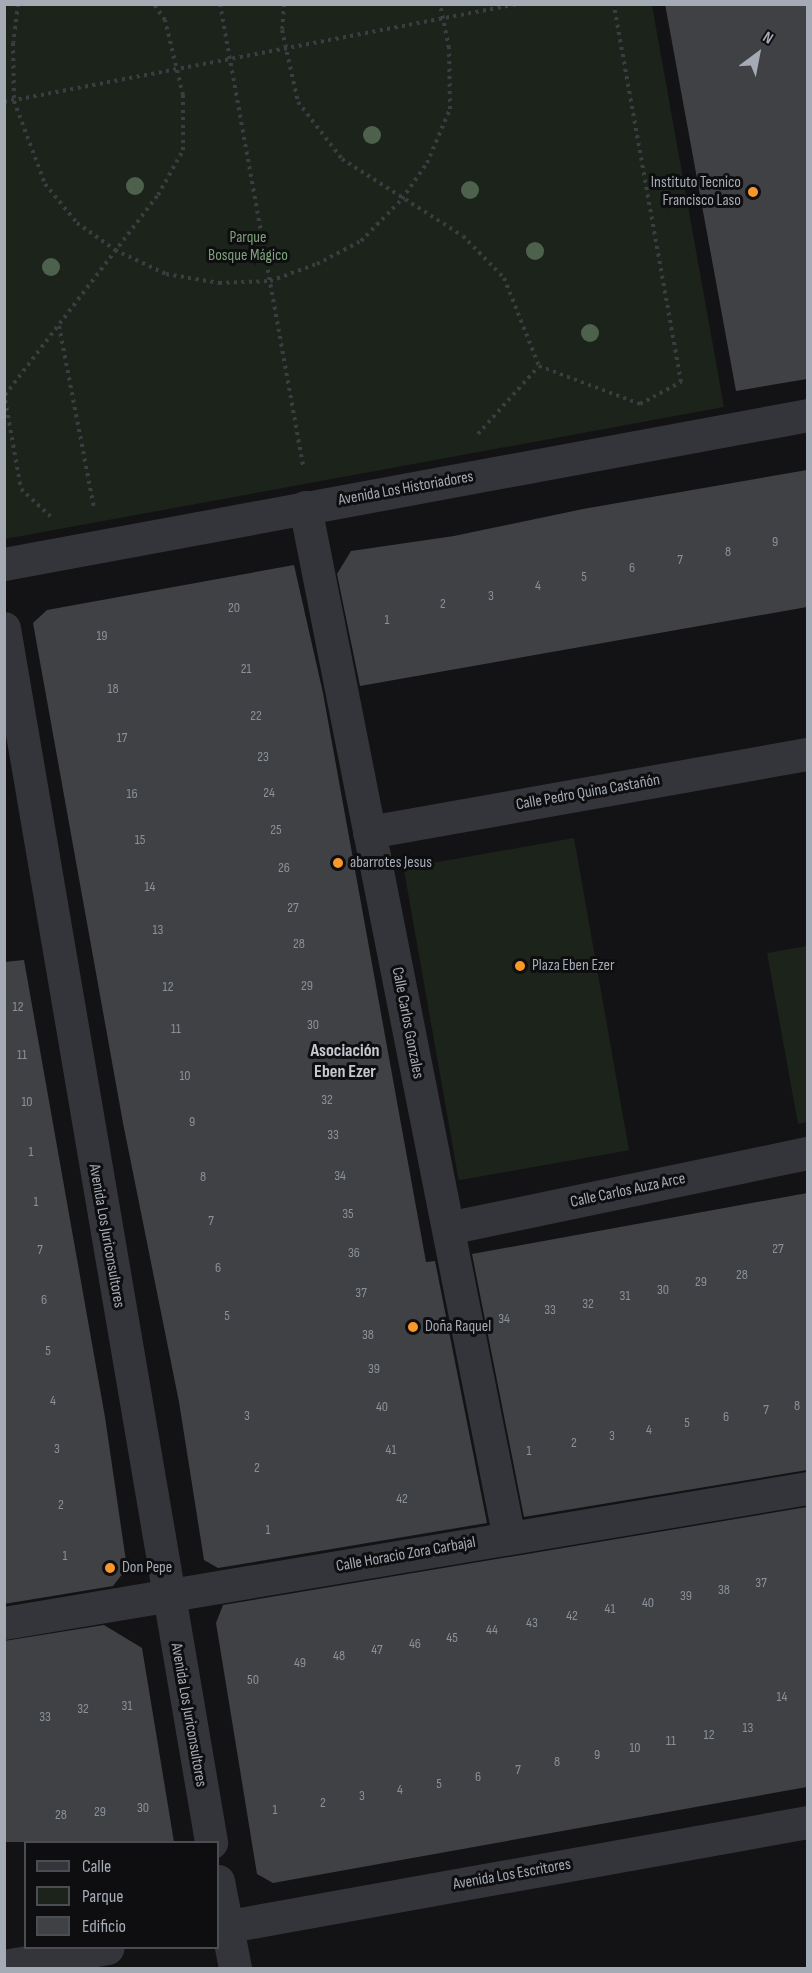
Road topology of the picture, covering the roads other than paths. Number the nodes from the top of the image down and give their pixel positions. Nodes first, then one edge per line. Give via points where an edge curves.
1 (807, 415) edge
2 (305, 507) junction
3 (4, 564) edge
4 (4, 628) edge
5 (807, 754) edge
6 (369, 832) junction
7 (807, 1153) edge
8 (448, 1228) junction
9 (807, 1488) edge
10 (509, 1538) junction
11 (166, 1596) junction
12 (4, 1623) edge
13 (807, 1822) edge
14 (211, 1841) edge
15 (219, 1896) edge
16 (221, 1927) edge
17 (96, 1949) edge
18 (4, 1966) edge
19 (235, 1968) edge

1 - 2 street, Avenida Los Historiadores
2 - 3 street, Avenida Los Historiadores
2 - 6 street, Calle Carlos Gonzales
4 - 11 street, Avenida Los Juriconsultores
5 - 6 street, Calle Pedro Quina Castañón
6 - 8 street, Calle Carlos Gonzales
7 - 8 street, Calle Carlos Auza Arce
8 - 10 street, Calle Carlos Gonzales
9 - 10 street, Calle Horacio Zora Carbajal
10 - 11 street, Calle Horacio Zora Carbajal
11 - 12 street, Calle Horacio Zora Carbajal
11 - 14 street, Avenida Los Juriconsultores
13 - 16 street, Avenida Los Escritores
15 - 16 street
16 - 19 street
17 - 18 street

